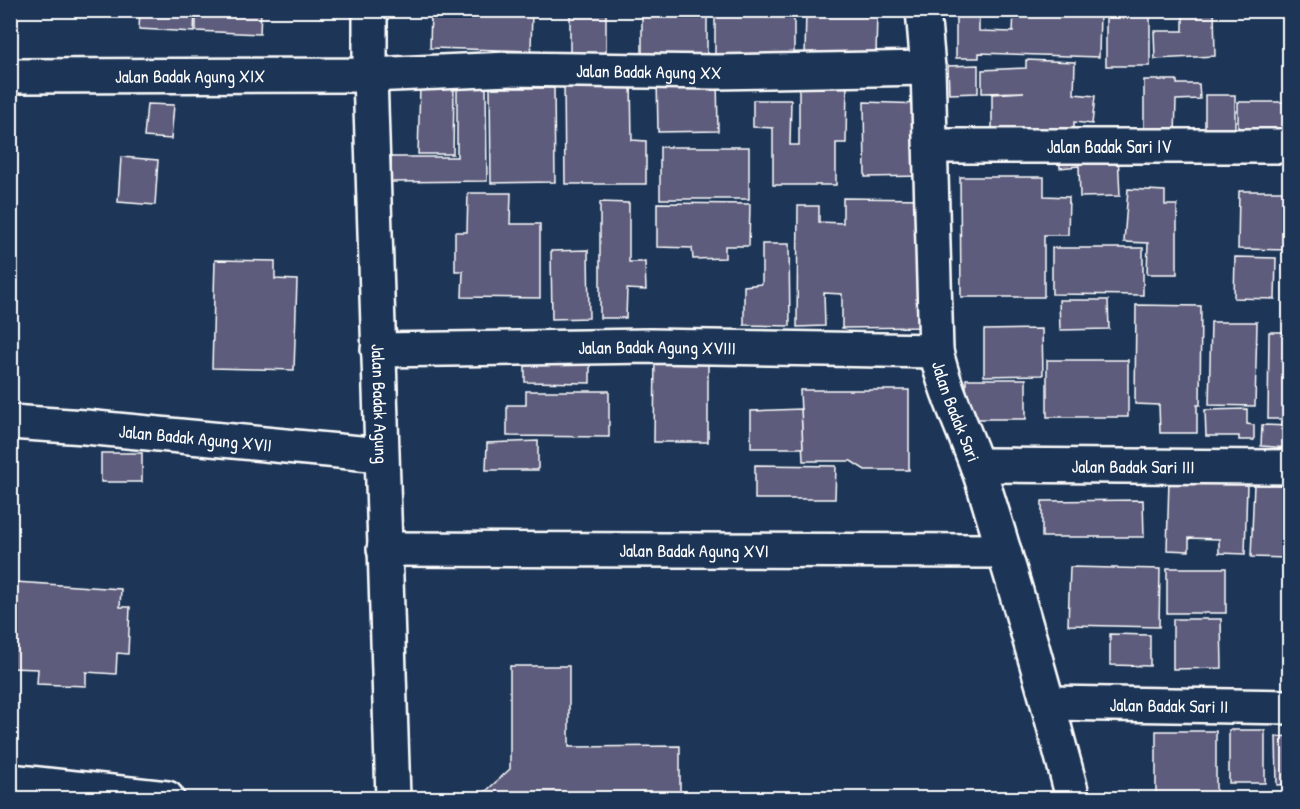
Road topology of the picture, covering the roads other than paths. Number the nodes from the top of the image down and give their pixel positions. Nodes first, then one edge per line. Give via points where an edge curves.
1 (370, 10) edge
2 (922, 10) edge
3 (928, 68) junction
4 (370, 75) junction
5 (10, 76) edge
6 (930, 146) junction
7 (1290, 146) edge
8 (378, 350) junction
9 (936, 351) junction
10 (10, 423) edge
11 (381, 455) junction
12 (977, 465) junction
13 (1290, 467) edge
14 (384, 549) junction
15 (1004, 550) junction
16 (1049, 703) junction
17 (1290, 707) edge
18 (10, 781) edge
19 (166, 798) edge
20 (393, 798) edge
21 (1073, 798) edge

1 - 4 street, Jalan Badak Agung
2 - 3 street, Jalan Badak Sari
3 - 4 street, Jalan Badak Agung XX via 716,72 510,69
3 - 6 street, Jalan Badak Sari
4 - 5 street, Jalan Badak Agung XIX
4 - 8 street, Jalan Badak Agung
6 - 7 street, Jalan Badak Sari IV
6 - 9 street, Jalan Badak Sari
8 - 9 street, Jalan Badak Agung XVIII via 650,346
8 - 11 street, Jalan Badak Agung
9 - 12 street, Jalan Badak Sari via 942,377
10 - 11 street, Jalan Badak Agung XVII
11 - 14 street, Jalan Badak Agung
12 - 13 street, Jalan Badak Sari III
12 - 15 street, Jalan Badak Sari
14 - 15 street, Jalan Badak Agung XVI
14 - 20 street, Jalan Badak Agung
15 - 16 street, Jalan Badak Sari
16 - 17 street, Jalan Badak Sari II
16 - 21 street, Jalan Badak Sari
18 - 19 street

